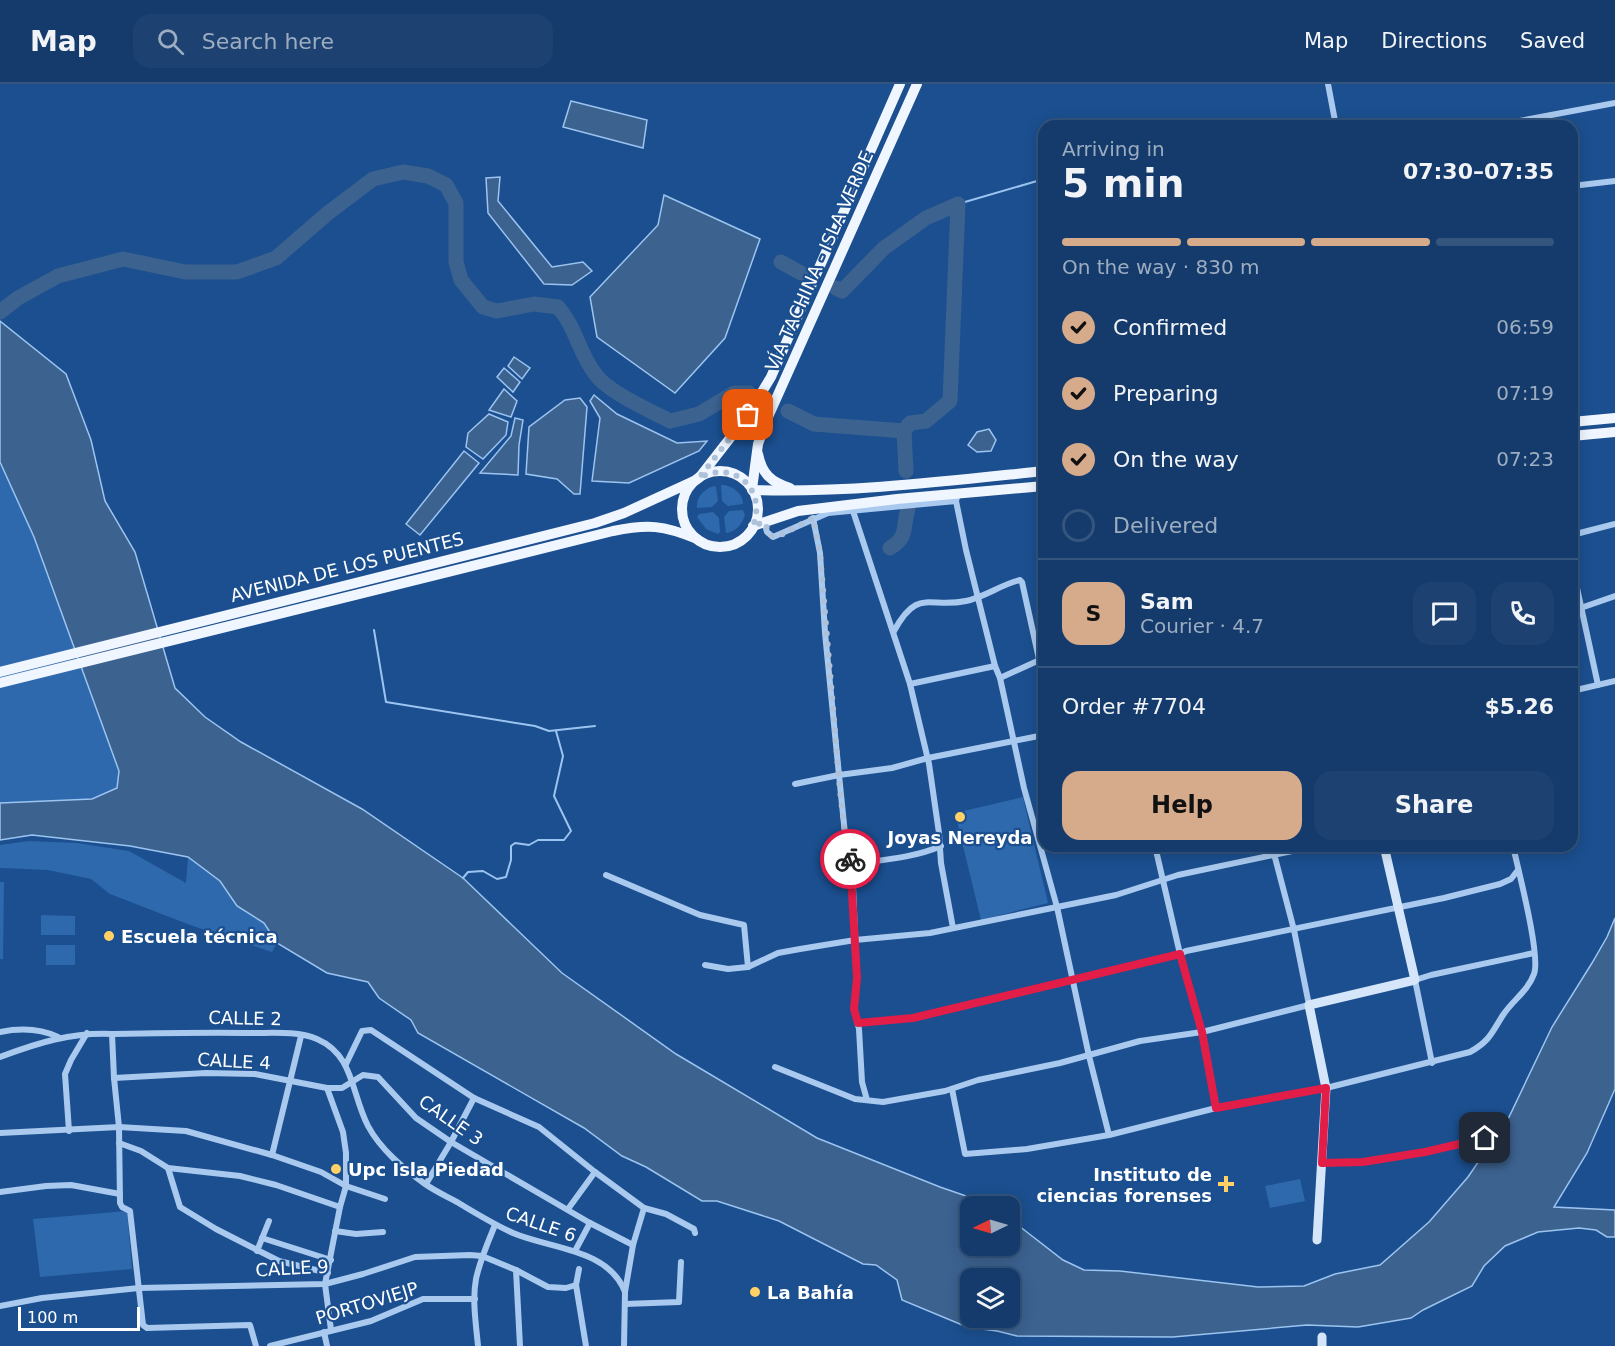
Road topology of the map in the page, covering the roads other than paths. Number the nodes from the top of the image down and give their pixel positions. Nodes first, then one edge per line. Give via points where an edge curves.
1 (900, 84) edge
2 (917, 84) edge
3 (1328, 84) edge
4 (1615, 103) edge
5 (1335, 120) edge
6 (1525, 120) edge
7 (1615, 181) edge
8 (1578, 185) edge
9 (1615, 418) edge
10 (1578, 421) edge
11 (1615, 432) edge
12 (1578, 435) edge
13 (758, 444) junction
14 (1038, 472) edge
15 (700, 475) junction
16 (1038, 487) edge
17 (752, 490) junction
18 (802, 492) junction
19 (957, 498) junction
20 (853, 511) junction
21 (813, 518) junction
22 (764, 522) junction
23 (1615, 524) edge
24 (753, 526) junction
25 (1578, 533) edge
26 (697, 539) junction
27 (1578, 594) edge
28 (1615, 596) edge
29 (978, 597) junction
30 (1581, 609) junction
31 (1578, 610) edge
32 (214, 623) junction
33 (894, 631) junction
34 (1038, 642) edge
35 (1038, 660) edge
36 (995, 666) junction
37 (0, 672) edge
38 (1000, 678) junction
39 (1615, 681) edge
40 (0, 683) edge
41 (909, 684) junction
42 (1598, 685) junction
43 (1578, 690) edge
44 (1038, 736) edge
45 (1014, 741) junction
46 (928, 758) junction
47 (839, 775) junction
48 (795, 784) dead end
49 (1036, 825) joint
50 (1038, 833) edge
51 (940, 846) junction
52 (1043, 852) edge
53 (1156, 852) edge
54 (1273, 852) edge
55 (1288, 852) edge
56 (1385, 852) edge
57 (1514, 852) edge
58 (1274, 855) junction
59 (852, 864) junction
60 (1518, 870) junction
61 (606, 875) dead end
62 (1163, 879) junction
63 (1057, 907) junction
64 (1398, 908) junction
65 (953, 928) junction
66 (1294, 930) junction
67 (855, 940) junction
68 (1534, 953) junction
69 (1180, 954) junction
70 (705, 965) dead end
71 (748, 967) junction
72 (1073, 979) junction
73 (1414, 980) junction
74 (1309, 1005) junction
75 (858, 1023) junction
76 (0, 1032) edge
77 (1202, 1032) junction
78 (87, 1033) junction
79 (112, 1034) junction
80 (301, 1036) junction
81 (58, 1037) junction
82 (1089, 1056) junction
83 (0, 1058) edge
84 (1432, 1063) junction
85 (346, 1064) junction
86 (775, 1067) dead end
87 (114, 1078) junction
88 (291, 1081) junction
89 (351, 1083) junction
90 (327, 1088) junction
91 (1326, 1088) junction
92 (952, 1089) junction
93 (474, 1098) junction
94 (867, 1100) junction
95 (1216, 1108) junction
96 (119, 1127) junction
97 (69, 1131) junction
98 (0, 1133) edge
99 (1109, 1135) junction
100 (1485, 1138) dead end
101 (451, 1142) junction
102 (119, 1143) junction
103 (272, 1155) junction
104 (1322, 1163) junction
105 (168, 1168) junction
106 (595, 1172) junction
107 (426, 1184) junction
108 (346, 1186) junction
109 (0, 1192) edge
110 (120, 1194) junction
111 (385, 1199) dead end
112 (340, 1207) junction
113 (644, 1208) junction
114 (568, 1209) junction
115 (269, 1221) dead end
116 (590, 1223) junction
117 (495, 1224) junction
118 (335, 1230) junction
119 (383, 1232) dead end
120 (695, 1233) dead end
121 (262, 1238) junction
122 (1317, 1240) dead end
123 (633, 1245) junction
124 (257, 1251) junction
125 (575, 1251) junction
126 (482, 1256) junction
127 (331, 1260) junction
128 (681, 1262) dead end
129 (579, 1269) dead end
130 (516, 1270) junction
131 (328, 1273) junction
132 (325, 1284) junction
133 (576, 1284) junction
134 (139, 1288) junction
135 (625, 1292) junction
136 (475, 1299) junction
137 (625, 1304) junction
138 (0, 1306) edge
139 (328, 1331) junction
140 (256, 1346) edge
141 (270, 1346) edge
142 (327, 1346) edge
143 (478, 1346) edge
144 (520, 1346) edge
145 (586, 1346) edge
146 (624, 1346) edge

1 - 15 main road, VÍA TACHINA - ISLA VERDE via 771,377 748,415
2 - 13 main road, VÍA TACHINA - ISLA VERDE
3 - 5 street
4 - 6 street
7 - 8 street
9 - 10 main road
11 - 12 main road
13 - 17 main road, VÍA TACHINA - ISLA VERDE
13 - 18 main road via 760,464 767,476
14 - 18 main road
15 - 17 main road via 730,473
15 - 26 main road via 685,494 682,513 685,525
15 - 32 main road, AVENIDA DE LOS PUENTES via 595,523
16 - 19 main road
17 - 18 main road
17 - 24 main road via 757,507
19 - 20 street
19 - 22 main road via 897,499 798,511
19 - 29 street
20 - 21 street
20 - 33 street
21 - 22 street via 773,537
21 - 47 street via 820,553
22 - 24 main road
23 - 25 street
24 - 26 main road via 746,537 728,546 708,546
26 - 32 main road, AVENIDA DE LOS PUENTES via 667,528 630,528
27 - 30 street
28 - 30 street
29 - 33 street via 917,604 903,614
29 - 34 street via 1017,580 1023,582
29 - 36 street
30 - 31 street
30 - 42 street
32 - 37 main road, AVENIDA DE LOS PUENTES
32 - 40 main road, AVENIDA DE LOS PUENTES
33 - 41 street
35 - 38 street
36 - 38 street
36 - 41 street
38 - 45 street
39 - 42 street
41 - 46 street
42 - 43 street
44 - 45 street
45 - 46 street
45 - 49 street
46 - 47 street
46 - 51 street
47 - 48 street
47 - 59 street
49 - 50 street
51 - 59 street
51 - 65 street
52 - 63 street
53 - 62 street
54 - 58 street
55 - 58 street
56 - 64 street
57 - 60 street
58 - 62 street
58 - 66 street
59 - 67 street
60 - 64 street via 1500,884
60 - 68 street
61 - 71 street via 700,915 744,925
62 - 63 street via 1116,895
62 - 69 street
63 - 65 street
63 - 72 street
64 - 66 street
64 - 73 street
65 - 67 street
66 - 69 street
66 - 74 street
67 - 71 street via 778,954
67 - 75 street via 854,1009
68 - 73 street
68 - 84 street via 1535,972 1484,1045
69 - 72 street
69 - 77 street
70 - 71 street
72 - 75 street via 913,1018
72 - 82 street
73 - 74 street
73 - 84 street
74 - 77 street
74 - 91 street
75 - 94 street
76 - 81 street via 41,1030
77 - 82 street via 1140,1041
77 - 95 street
78 - 79 street, CALLE 2
78 - 81 street, CALLE 2
78 - 97 street via 65,1074
79 - 80 street, CALLE 2 via 209,1032
79 - 87 street
80 - 85 street, CALLE 2 via 332,1046
80 - 88 street
81 - 83 street
82 - 92 street
82 - 99 street
84 - 91 street
85 - 89 street
85 - 93 street via 362,1031 371,1030
86 - 94 street via 855,1099
87 - 88 street, CALLE 4 via 206,1073 255,1074
87 - 96 street
88 - 90 street, CALLE 4
88 - 103 street
89 - 90 street, CALLE 4 via 342,1088
89 - 101 street, CALLE 3 via 363,1075 378,1077 416,1118
89 - 107 street, CALLE 6 via 384,1150
90 - 108 street via 343,1131
91 - 95 street
91 - 104 street
92 - 94 street via 884,1102
92 - 99 street via 965,1154 1027,1149
93 - 101 street
93 - 106 street via 539,1127
95 - 99 street
96 - 97 street
96 - 102 street
96 - 103 street via 186,1131
97 - 98 street
100 - 104 street via 1363,1162
101 - 107 street
101 - 114 street, CALLE 3
102 - 105 street via 141,1150
102 - 110 street
103 - 108 street via 321,1172
104 - 122 street
105 - 112 street via 240,1176
105 - 124 street via 180,1207
106 - 113 street
106 - 114 street
107 - 117 street, CALLE 6
108 - 111 street
108 - 112 street
109 - 110 street via 70,1185
110 - 134 street via 122,1208 130,1211
112 - 118 street
113 - 120 street via 674,1218
113 - 123 street
114 - 116 street, CALLE 3
115 - 121 street
116 - 123 street, CALLE 3
116 - 125 street
117 - 125 street, CALLE 6 via 529,1239
117 - 126 street
118 - 119 street via 356,1234
118 - 127 street
121 - 124 street
121 - 127 street
123 - 135 street
124 - 131 street via 279,1261
125 - 135 street, CALLE 6 via 611,1269
126 - 130 street, CALLE 9
126 - 132 street, CALLE 9 via 415,1257
126 - 136 street
127 - 131 street
128 - 137 street via 679,1302
129 - 133 street
130 - 133 street, CALLE 9 via 548,1287
130 - 144 street
131 - 132 street
132 - 134 street, CALLE 9
132 - 139 street
133 - 145 street
134 - 138 street, CALLE 9
134 - 140 street via 145,1327 249,1325
135 - 137 street
136 - 139 street, PORTOVIEJP via 423,1299 371,1321
136 - 143 street
137 - 146 street
139 - 141 street, PORTOVIEJP
139 - 142 street

